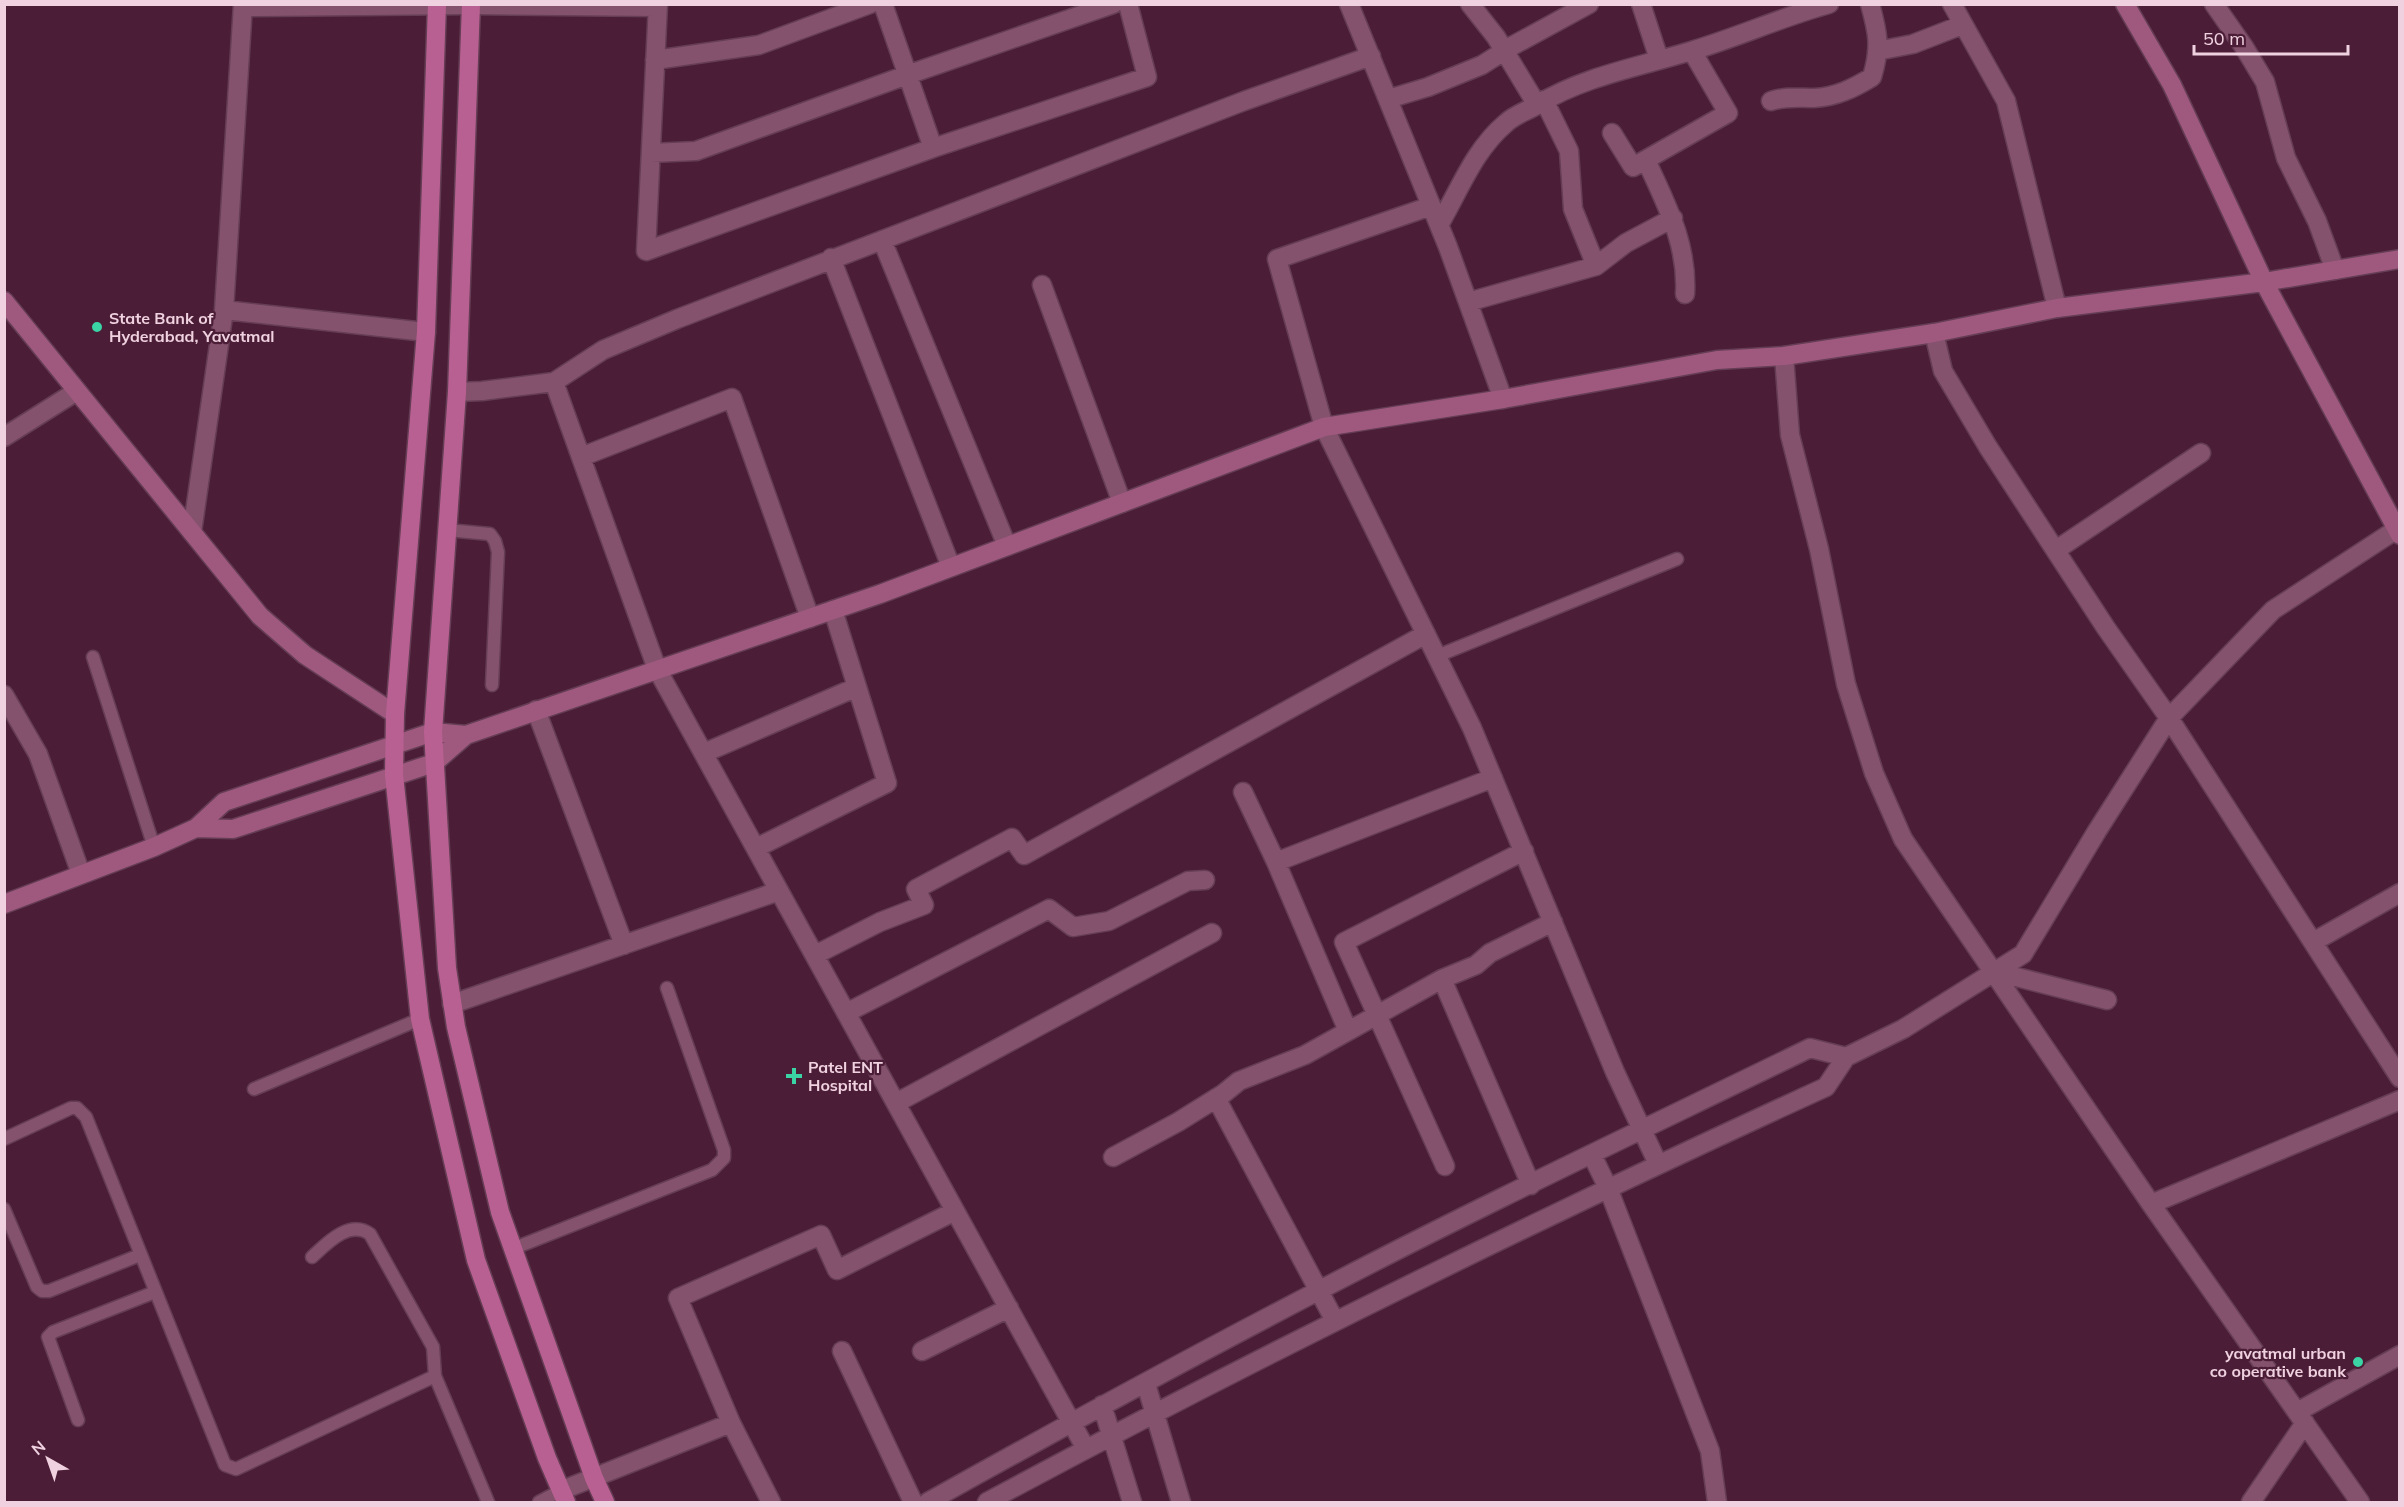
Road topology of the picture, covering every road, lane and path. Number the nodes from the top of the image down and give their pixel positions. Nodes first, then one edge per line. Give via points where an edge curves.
1 (870, 4) edge
2 (883, 4) edge
3 (1113, 4) edge
4 (1128, 4) edge
5 (1349, 4) edge
6 (1470, 4) edge
7 (1589, 4) edge
8 (1641, 4) edge
9 (1829, 4) edge
10 (1870, 4) edge
11 (1952, 4) edge
12 (2125, 4) edge
13 (437, 5) edge
14 (471, 5) edge
15 (243, 6) edge
16 (658, 6) edge
17 (2220, 10) edge
18 (1962, 24) junction
19 (1504, 51) junction
20 (1692, 51) junction
21 (1877, 51) junction
22 (1371, 56) junction
23 (1659, 59) junction
24 (655, 60) junction
25 (908, 75) junction
26 (1388, 99) junction
27 (1771, 101) dead end
28 (1540, 102) junction
29 (1612, 133) dead end
30 (933, 148) junction
31 (651, 153) junction
32 (1646, 160) junction
33 (1431, 206) junction
34 (1673, 218) junction
35 (1439, 225) junction
36 (882, 240) junction
37 (831, 258) junction
38 (2400, 260) edge
39 (1596, 266) junction
40 (2336, 270) junction
41 (2264, 282) junction
42 (1042, 285) dead end
43 (1685, 294) dead end
44 (4, 301) edge
45 (1468, 302) junction
46 (2058, 308) junction
47 (224, 310) junction
48 (426, 332) junction
49 (1934, 333) junction
50 (1784, 356) junction
51 (554, 382) junction
52 (77, 391) junction
53 (457, 392) junction
54 (1503, 399) junction
55 (1324, 427) junction
56 (4, 437) edge
57 (2201, 453) dead end
58 (581, 457) junction
59 (1122, 503) junction
60 (447, 530) junction
61 (2398, 530) edge
62 (192, 532) junction
63 (1007, 546) junction
64 (2056, 550) junction
65 (1677, 559) dead end
66 (951, 567) junction
67 (832, 610) junction
68 (810, 618) junction
69 (1426, 634) junction
70 (1437, 656) junction
71 (93, 657) dead end
72 (657, 669) junction
73 (492, 685) dead end
74 (856, 687) junction
75 (4, 694) edge
76 (536, 710) junction
77 (395, 714) junction
78 (2169, 718) junction
79 (433, 732) junction
80 (466, 735) junction
81 (394, 744) junction
82 (704, 753) junction
83 (434, 762) junction
84 (394, 775) junction
85 (1493, 778) junction
86 (1243, 792) dead end
87 (196, 828) junction
88 (154, 847) junction
89 (756, 848) junction
90 (1524, 851) junction
91 (1276, 862) junction
92 (81, 874) junction
93 (1206, 880) dead end
94 (779, 891) junction
95 (2400, 893) edge
96 (4, 904) edge
97 (1553, 922) junction
98 (1212, 933) dead end
99 (2313, 942) junction
100 (624, 945) junction
101 (815, 955) junction
102 (1993, 972) junction
103 (1442, 980) junction
104 (667, 988) dead end
105 (2107, 1000) dead end
106 (452, 1004) junction
107 (846, 1013) junction
108 (1377, 1015) junction
109 (420, 1019) junction
110 (1348, 1031) junction
111 (1851, 1054) junction
112 (2400, 1078) edge
113 (254, 1089) dead end
114 (1216, 1098) junction
115 (2400, 1100) edge
116 (896, 1103) junction
117 (1643, 1130) junction
118 (4, 1139) edge
119 (1592, 1155) junction
120 (1113, 1157) dead end
121 (1658, 1164) junction
122 (1445, 1166) dead end
123 (1531, 1185) junction
124 (1608, 1188) junction
125 (2151, 1204) junction
126 (4, 1209) edge
127 (955, 1211) junction
128 (512, 1249) junction
129 (140, 1255) junction
130 (312, 1257) dead end
131 (1318, 1290) junction
132 (155, 1292) junction
133 (1009, 1308) junction
134 (1335, 1321) junction
135 (842, 1351) dead end
136 (922, 1351) dead end
137 (2400, 1355) edge
138 (435, 1376) junction
139 (1146, 1384) junction
140 (1102, 1405) junction
141 (1156, 1413) junction
142 (2301, 1418) junction
143 (78, 1420) dead end
144 (1071, 1422) junction
145 (731, 1423) junction
146 (1112, 1435) junction
147 (1086, 1449) junction
148 (594, 1478) junction
149 (563, 1497) edge
150 (488, 1503) edge
151 (539, 1503) edge
152 (605, 1503) edge
153 (771, 1503) edge
154 (913, 1503) edge
155 (928, 1503) edge
156 (987, 1503) edge
157 (1132, 1503) edge
158 (1181, 1503) edge
159 (1717, 1503) edge
160 (2251, 1503) edge
161 (2360, 1503) edge

1 - 24 street via 759,45
2 - 25 street
3 - 25 street
4 - 30 street via 1147,77
5 - 22 street
6 - 19 street
7 - 19 street
8 - 23 street
9 - 20 street
10 - 21 street via 1878,34
11 - 18 street
12 - 41 main road via 2172,86
13 - 14 street
13 - 15 street
13 - 48 main road
14 - 16 street
14 - 53 main road
15 - 47 street
16 - 24 street
17 - 40 street via 2265,82 2286,158
18 - 21 street via 1913,44
18 - 46 street via 2006,101
19 - 26 street via 1482,65
19 - 28 street
20 - 23 street
20 - 32 street via 1728,113
21 - 27 street via 1872,77 1854,88 1833,95
22 - 26 street
22 - 36 street
23 - 28 street via 1575,86
24 - 31 street
25 - 30 street
25 - 31 street via 696,151
26 - 33 street
28 - 35 street via 1507,121 1478,152
28 - 39 street via 1569,151 1573,208
29 - 32 street via 1633,167
30 - 31 street via 646,251
32 - 34 street
33 - 35 street
33 - 55 street via 1277,258
34 - 39 street via 1626,243
34 - 43 street via 1687,274
35 - 45 street
36 - 37 street
36 - 63 street
37 - 51 street via 603,350
37 - 66 street
38 - 40 main road
39 - 45 street
40 - 41 main road
41 - 46 main road
41 - 61 main road
42 - 59 street
44 - 52 main road
45 - 54 street
46 - 49 main road
47 - 48 street
47 - 62 street
48 - 77 main road
49 - 50 main road
49 - 64 street via 1943,371
50 - 54 main road via 1717,360
50 - 102 street via 1790,435 1819,549 1846,684 1874,773 1903,839
51 - 53 street
51 - 58 street
52 - 56 street
52 - 62 main road
53 - 60 main road
54 - 55 main road
55 - 59 main road
55 - 69 street
57 - 64 street
58 - 68 street via 732,398
58 - 72 street
59 - 63 main road
60 - 73 lane via 485,532 495,541 498,552
60 - 79 main road
61 - 78 street via 2273,610
62 - 77 main road via 260,616 305,655
63 - 66 main road
64 - 78 street
65 - 70 lane
66 - 67 main road
67 - 68 main road
67 - 74 street
68 - 72 main road
69 - 70 street
69 - 101 street via 1024,855 1012,838 916,889 924,905
70 - 85 street
71 - 88 lane
72 - 76 main road
72 - 82 street
74 - 82 street
74 - 89 street via 887,783
75 - 92 street via 38,754
76 - 80 main road
76 - 100 street
77 - 81 main road
78 - 99 street
78 - 102 street via 2023,954
79 - 80 main road
79 - 81 main road
79 - 83 main road
80 - 83 main road
81 - 84 main road
81 - 87 main road via 224,802
82 - 89 street
83 - 84 main road
83 - 106 main road
84 - 87 main road via 232,829
84 - 109 main road
85 - 90 street
85 - 91 street
86 - 91 street
87 - 88 main road
88 - 92 main road
89 - 94 street
90 - 97 street
90 - 108 street via 1344,942
91 - 110 street
92 - 96 main road
93 - 107 street via 1188,881 1100,923 1073,927 1049,909
94 - 100 street
94 - 101 street
95 - 99 street
97 - 103 street
97 - 117 street
98 - 116 street
99 - 112 street
100 - 106 street
101 - 107 street
102 - 105 street
102 - 111 street via 1903,1029
102 - 125 street
103 - 108 street
103 - 123 street
104 - 128 lane via 724,1158 712,1170
106 - 128 main road
107 - 116 street
108 - 110 street
108 - 122 street
109 - 113 lane
109 - 149 main road via 476,1260
110 - 114 street via 1305,1055 1239,1081
111 - 117 street via 1810,1048
111 - 121 street via 1826,1087
114 - 120 street
114 - 131 street
115 - 125 street
116 - 127 street
117 - 119 street
117 - 121 street
118 - 129 lane via 71,1108 82,1111
119 - 123 street
119 - 124 street
121 - 124 street
123 - 131 street
124 - 134 street
124 - 159 street via 1710,1451
125 - 142 street
126 - 129 lane via 42,1291
127 - 133 street
127 - 145 street via 837,1270 820,1235 678,1298
128 - 148 main road
129 - 132 lane
130 - 138 lane via 343,1233 356,1229 370,1234 433,1347
131 - 134 street
131 - 139 street
132 - 138 lane via 220,1459 231,1469
132 - 143 lane via 48,1337
133 - 136 street
133 - 144 street
134 - 141 street
135 - 154 street
137 - 142 street
138 - 150 lane
139 - 140 street
139 - 141 street
140 - 144 street
140 - 146 street
141 - 146 street
141 - 158 street
142 - 160 street
142 - 161 street
144 - 147 street
144 - 155 street
145 - 148 street
145 - 153 street
146 - 147 street
146 - 157 street
147 - 156 street
148 - 149 street
148 - 152 main road
149 - 151 lane

